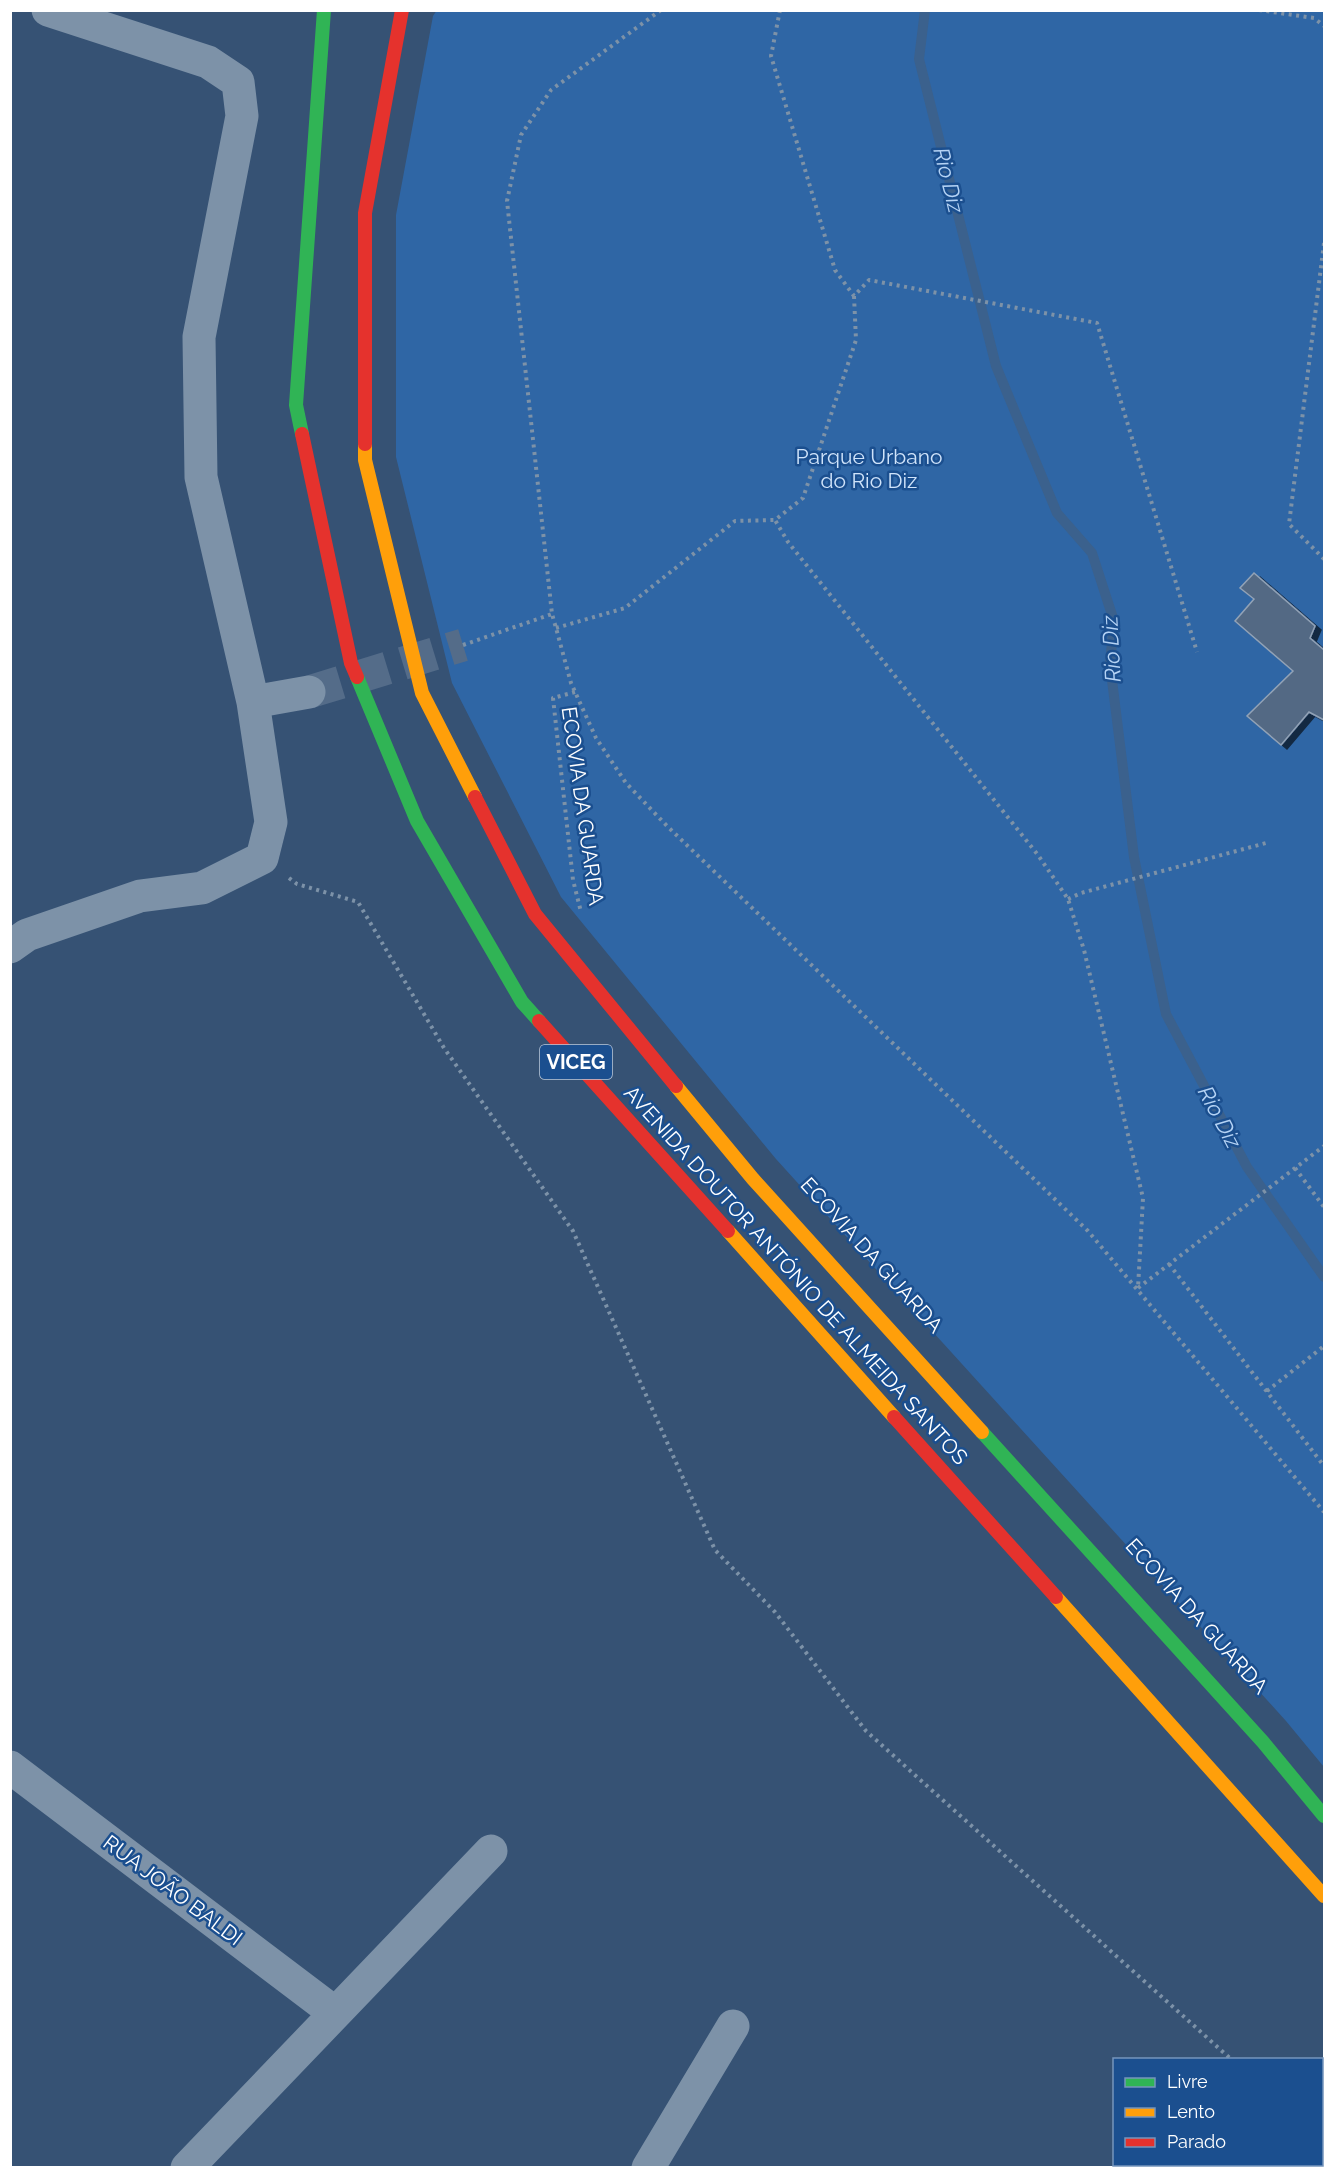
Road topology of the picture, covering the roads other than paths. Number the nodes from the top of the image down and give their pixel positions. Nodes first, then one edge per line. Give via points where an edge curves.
1 (48, 10) edge
2 (324, 10) edge
3 (402, 10) edge
4 (309, 692) tunnel mouth
5 (253, 702) junction
6 (10, 947) edge
7 (10, 1767) edge
8 (1324, 1816) edge
9 (491, 1851) dead end
10 (1324, 1896) edge
11 (335, 2013) junction
12 (733, 2026) dead end
13 (186, 2168) edge
14 (648, 2168) edge

1 - 5 street via 208,62 238,82 242,116 199,337 201,477
2 - 10 highway, AVENIDA DOUTOR ANTÓNIO DE ALMEIDA SANTOS / VICEG via 296,405 351,663 417,821 522,1002
3 - 8 highway, AVENIDA DOUTOR ANTÓNIO DE ALMEIDA SANTOS / VICEG via 365,213 364,460 422,693 438,725 535,914 753,1179 1263,1742
4 - 5 street
5 - 6 street via 271,822 262,858 202,888 140,896 27,935
7 - 11 street, RUA JOÃO BALDI
9 - 11 street
11 - 13 street
12 - 14 street

